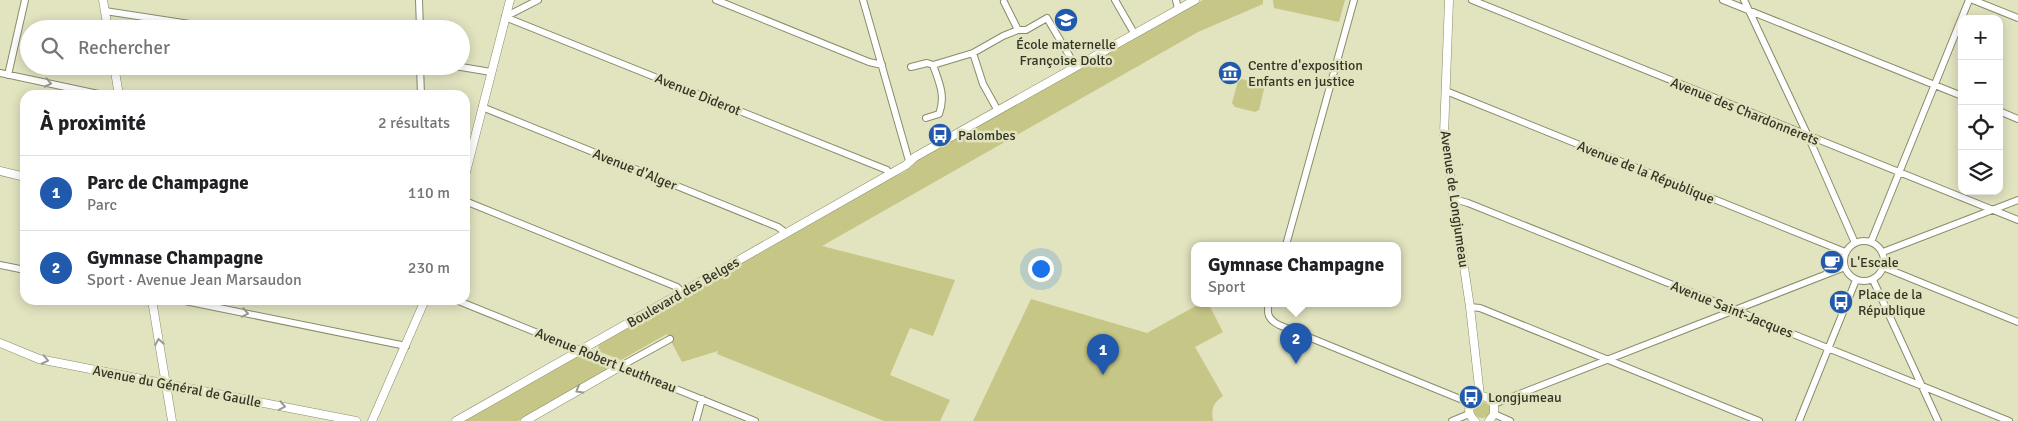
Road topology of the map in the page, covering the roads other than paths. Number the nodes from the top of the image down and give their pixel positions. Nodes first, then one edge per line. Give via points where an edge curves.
1 (25, 0) edge
2 (103, 0) edge
3 (419, 0) edge
4 (510, 0) edge
5 (538, 0) edge
6 (716, 0) edge
7 (863, 0) edge
8 (1115, 0) edge
9 (1176, 0) edge
10 (1194, 0) edge
11 (1354, 0) edge
12 (1449, 0) edge
13 (1472, 0) edge
14 (1723, 0) edge
15 (1744, 0) edge
16 (1971, 0) edge
17 (1004, 2) dead end
18 (1178, 8) junction
19 (1749, 10) junction
20 (105, 11) junction
21 (505, 17) junction
22 (2018, 18) edge
23 (20, 20) edge
24 (106, 20) edge
25 (164, 20) edge
26 (420, 20) edge
27 (20, 22) edge
28 (1018, 30) junction
29 (1134, 33) junction
30 (973, 53) junction
31 (882, 65) junction
32 (933, 65) junction
33 (911, 67) dead end
34 (1076, 67) junction
35 (470, 68) edge
36 (491, 72) junction
37 (0, 73) edge
38 (8, 75) junction
39 (116, 75) edge
40 (420, 75) edge
41 (1935, 85) junction
42 (79, 90) edge
43 (118, 90) edge
44 (421, 90) edge
45 (1446, 91) junction
46 (1958, 94) edge
47 (482, 107) junction
48 (998, 111) junction
49 (2003, 113) edge
50 (926, 118) dead end
51 (2018, 119) edge
52 (1808, 136) junction
53 (470, 156) edge
54 (909, 161) junction
55 (0, 171) edge
56 (1900, 172) junction
57 (890, 174) junction
58 (20, 175) edge
59 (1454, 199) junction
60 (2018, 200) edge
61 (470, 203) edge
62 (1993, 209) junction
63 (2018, 220) edge
64 (786, 233) junction
65 (1287, 242) edge
66 (1871, 242) junction
67 (1855, 243) junction
68 (1846, 252) junction
69 (1883, 252) junction
70 (0, 265) edge
71 (1845, 267) junction
72 (1883, 267) junction
73 (20, 269) edge
74 (1856, 280) junction
75 (1873, 280) junction
76 (682, 292) junction
77 (153, 305) edge
78 (205, 305) edge
79 (423, 305) edge
80 (468, 305) edge
81 (1269, 307) edge
82 (1470, 307) junction
83 (1735, 310) junction
84 (2018, 322) edge
85 (670, 339) dead end
86 (0, 343) edge
87 (406, 346) junction
88 (1828, 348) junction
89 (581, 350) junction
90 (1608, 360) junction
91 (621, 366) junction
92 (166, 384) junction
93 (1921, 386) junction
94 (1480, 396) junction
95 (702, 400) junction
96 (1470, 403) junction
97 (1494, 404) junction
98 (1469, 414) junction
99 (1494, 414) junction
100 (172, 421) edge
101 (356, 421) edge
102 (372, 421) edge
103 (456, 421) edge
104 (525, 421) edge
105 (696, 421) edge
106 (755, 421) edge
107 (1452, 421) edge
108 (1474, 421) edge
109 (1489, 421) edge
110 (1510, 421) edge
111 (1759, 421) edge
112 (1799, 421) edge
113 (1938, 421) edge
114 (2009, 421) edge

1 - 23 street
2 - 20 street
3 - 26 street
4 - 21 street
5 - 21 street
6 - 31 street
7 - 31 street
8 - 29 street
9 - 18 street
10 - 18 street, Boulevard des Belges
11 - 65 street
12 - 45 street, Avenue de Longjumeau
13 - 52 street, Avenue des Chardonnerets
14 - 19 street
15 - 19 street
16 - 22 street
16 - 41 street
17 - 28 street
18 - 29 street, Boulevard des Belges
19 - 41 street
19 - 52 street
20 - 24 street
20 - 25 street
21 - 36 street
21 - 57 street, Avenue Diderot via 878,166
27 - 38 street
28 - 30 street
28 - 34 street via 1026,30 1048,18
29 - 34 street, Boulevard des Belges
30 - 32 street
30 - 48 street via 983,84
31 - 54 street
32 - 33 street via 927,63
32 - 50 street via 943,101 939,114
34 - 48 street, Boulevard des Belges
35 - 36 street
36 - 47 street
37 - 38 street
38 -> 42 street
39 - 43 street
40 - 44 street
41 - 46 street
41 - 56 street
45 - 59 street, Avenue de Longjumeau via 1444,134
45 - 68 street, Avenue de la République
47 - 53 street
47 - 64 street, Avenue d'Alger via 778,226
48 - 54 street, Boulevard des Belges
49 - 51 street
52 - 56 street, Avenue des Chardonnerets
52 - 67 street
54 - 57 street, Boulevard des Belges
55 - 58 street
56 - 62 street, Avenue des Chardonnerets
56 - 66 street
57 - 64 street, Boulevard des Belges
59 - 82 street, Avenue de Longjumeau
59 - 83 street, Avenue Saint-Jacques
60 - 62 street
61 - 76 street via 677,287
62 - 63 street, Avenue des Chardonnerets
62 - 69 street
64 - 76 street, Boulevard des Belges
66 - 67 street
66 - 69 street
67 - 68 street
68 - 71 street
69 - 72 street
70 - 73 street
71 - 74 street
71 - 83 street
72 - 75 street
72 - 84 street
74 - 75 street
74 - 88 street
75 - 93 street
76 - 89 street, Boulevard des Belges
92 -> 77 street
78 -> 87 street
79 - 87 street
80 - 89 street, Avenue Robert Leuthreau
81 - 96 street via 1269,318 1279,325
82 - 90 street via 1480,308
82 - 94 street, Avenue de Longjumeau
83 - 88 street, Avenue Saint-Jacques
83 - 90 street
85 - 91 street
86 -> 92 street, Avenue du Général de Gaulle via 39,359
87 - 102 street
88 - 93 street, Avenue Saint-Jacques
88 - 112 street
89 - 91 street, Avenue Robert Leuthreau
89 - 103 street, Boulevard des Belges
90 - 97 street
90 - 111 street
91 - 95 street, Avenue Robert Leuthreau
91 -> 104 street
92 - 100 street
92 -> 101 street, Avenue du Général de Gaulle
93 - 113 street
93 - 114 street, Avenue Saint-Jacques
94 - 96 street
94 - 97 street via 1489,398
95 - 105 street
95 - 106 street, Avenue Robert Leuthreau
96 - 98 street
97 - 99 street
98 - 107 street
98 - 108 street
99 - 109 street
99 - 110 street

